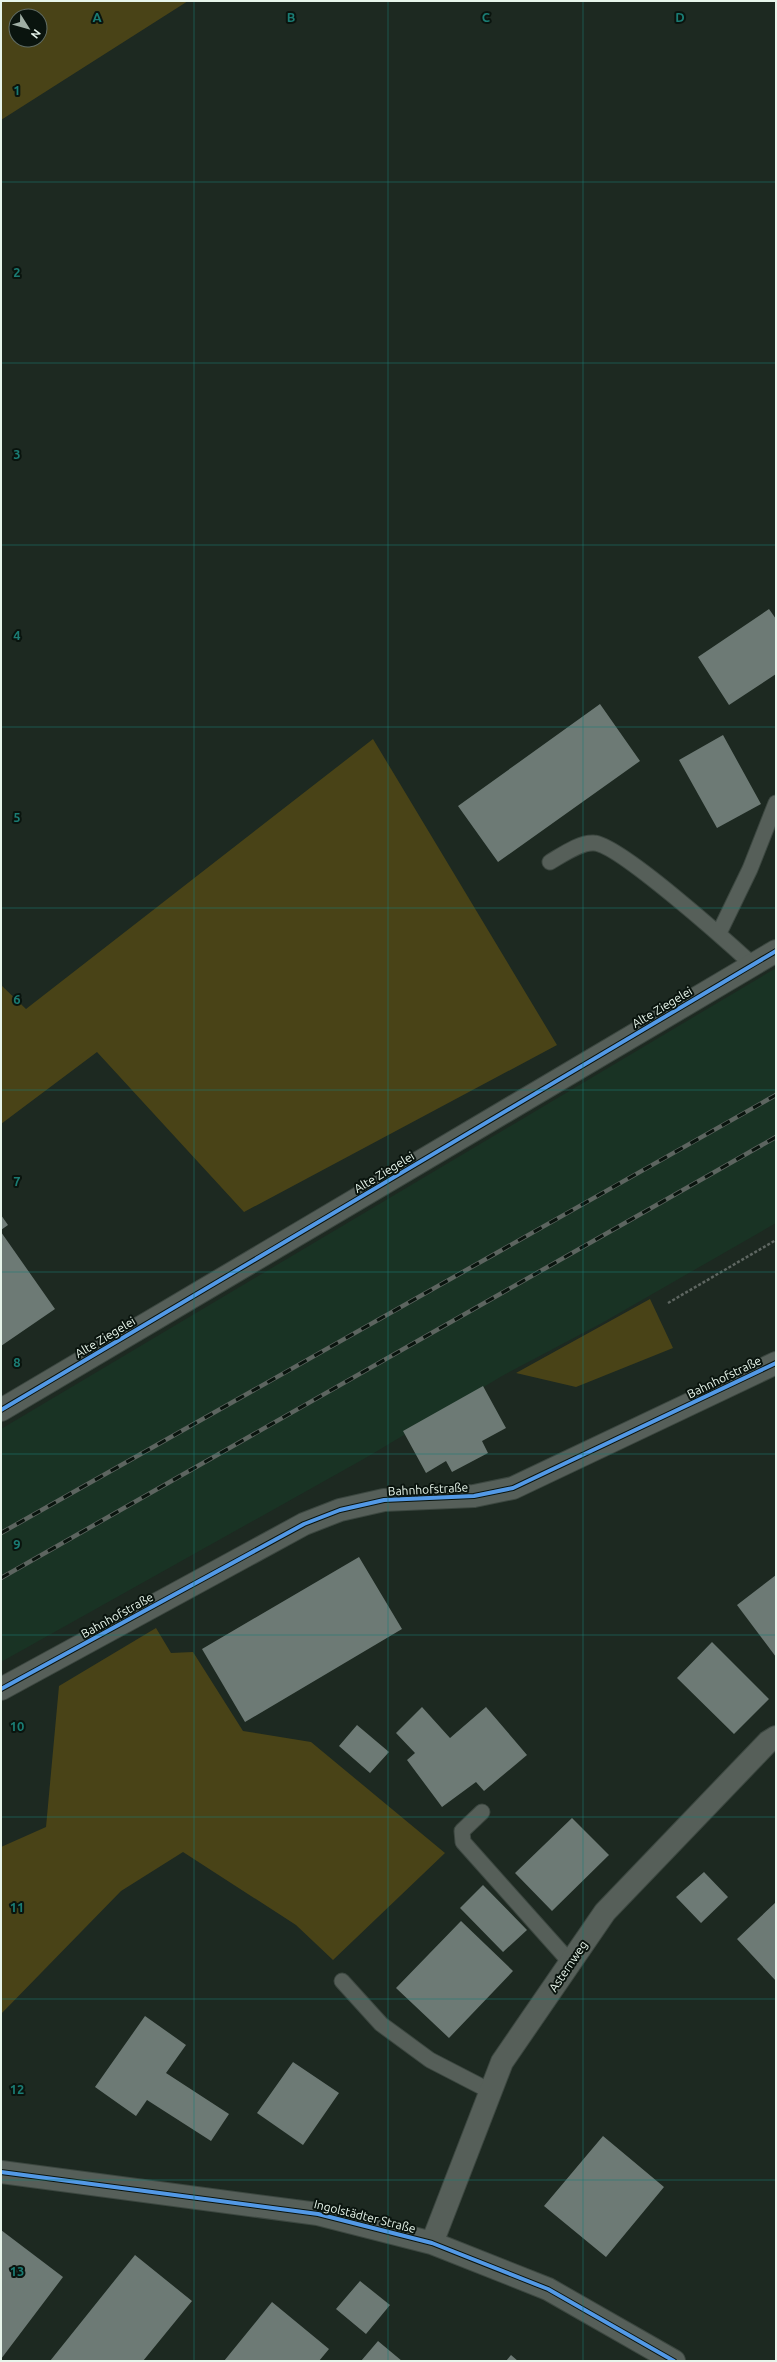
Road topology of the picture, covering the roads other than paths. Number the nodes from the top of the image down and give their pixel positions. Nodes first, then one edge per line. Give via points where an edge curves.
1 (776, 802) edge
2 (550, 862) dead end
3 (719, 933) junction
4 (776, 951) edge
5 (753, 965) junction
6 (776, 1362) edge
7 (1, 1410) edge
8 (1, 1689) edge
9 (776, 1737) edge
10 (482, 1812) dead end
11 (570, 1962) junction
12 (342, 1981) dead end
13 (490, 2091) junction
14 (1, 2172) edge
15 (432, 2243) junction
16 (664, 2359) edge

1 - 3 lane via 750,869
2 - 3 lane via 588,842 597,843 646,875
3 - 5 lane
4 - 5 street, Alte Ziegelei
5 - 7 street, Alte Ziegelei
6 - 8 street, Bahnhofstraße via 513,1488 474,1496 384,1500 340,1510 304,1524
9 - 11 street, Asternweg via 768,1742 605,1912
10 - 11 lane via 462,1831 463,1842
11 - 13 street, Asternweg via 502,2062
12 - 13 lane via 380,2024 430,2060
13 - 15 street, Asternweg
14 - 15 street, Ingolstädter Straße via 318,2214
15 - 16 street, Ingolstädter Straße via 548,2289

